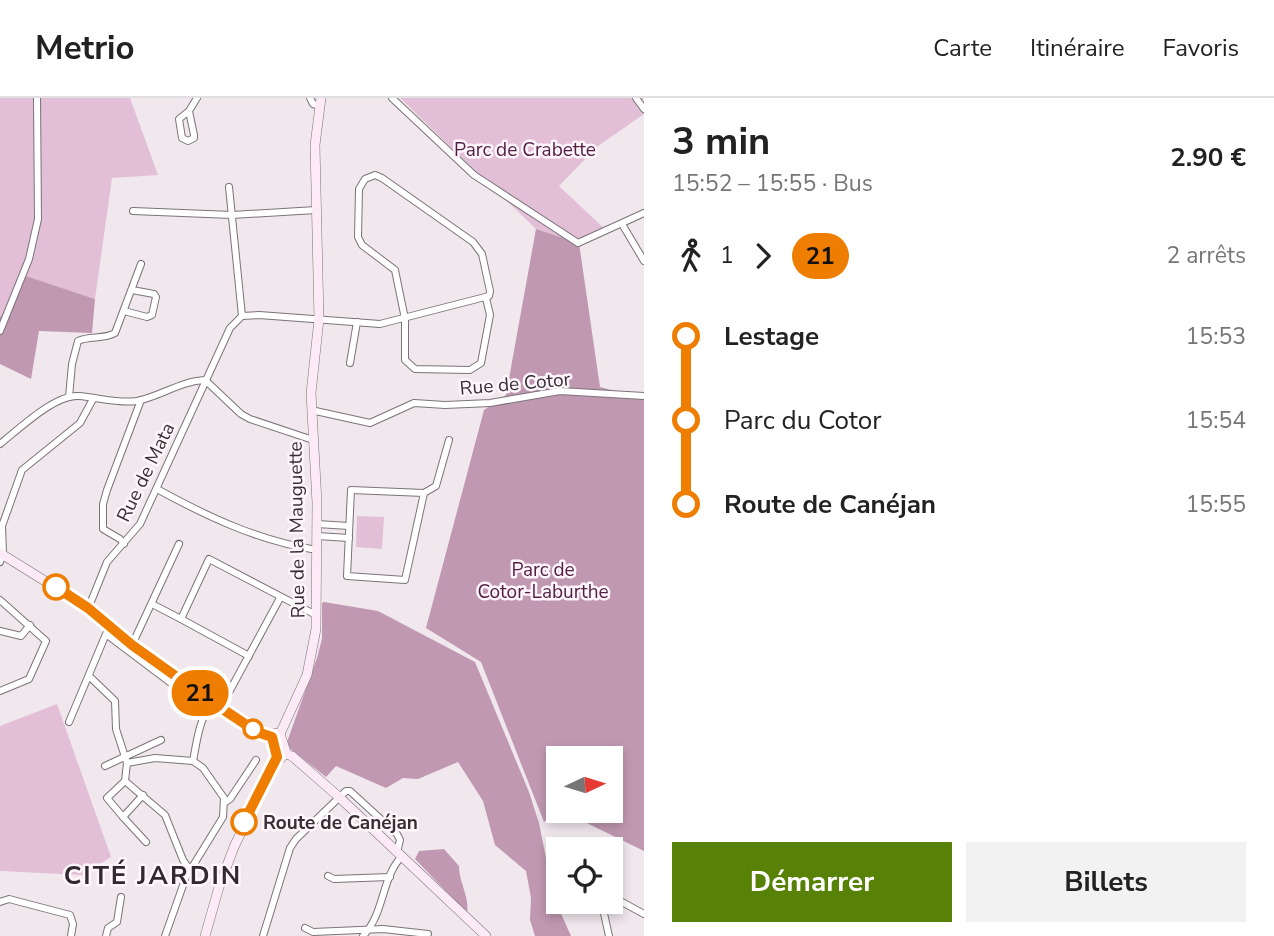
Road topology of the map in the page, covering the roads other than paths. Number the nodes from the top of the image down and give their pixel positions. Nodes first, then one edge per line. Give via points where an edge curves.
1 (37, 98) edge
2 (197, 98) edge
3 (310, 98) edge
4 (392, 98) edge
5 (636, 98) edge
6 (322, 102) edge
7 (644, 109) edge
8 (189, 111) dead end
9 (229, 187) dead end
10 (316, 210) junction
11 (133, 211) dead end
12 (644, 213) edge
13 (232, 215) junction
14 (622, 224) junction
15 (644, 261) edge
16 (141, 264) dead end
17 (132, 289) junction
18 (487, 297) junction
19 (124, 311) junction
20 (242, 316) junction
21 (319, 319) junction
22 (405, 319) junction
23 (357, 323) junction
24 (0, 331) edge
25 (350, 363) dead end
26 (205, 380) junction
27 (644, 396) edge
28 (69, 397) junction
29 (93, 399) junction
30 (141, 400) junction
31 (311, 410) junction
32 (313, 440) junction
33 (449, 440) dead end
34 (0, 444) edge
35 (157, 489) junction
36 (424, 493) junction
37 (317, 524) junction
38 (349, 526) junction
39 (317, 536) junction
40 (349, 538) junction
41 (124, 544) junction
42 (179, 544) dead end
43 (317, 550) junction
44 (1, 556) edge
45 (280, 598) junction
46 (0, 600) edge
47 (152, 604) junction
48 (88, 608) junction
49 (316, 615) junction
50 (181, 619) junction
51 (30, 625) junction
52 (0, 631) edge
53 (132, 645) junction
54 (249, 656) junction
55 (89, 676) junction
56 (0, 691) edge
57 (216, 705) junction
58 (204, 713) junction
59 (69, 723) dead end
60 (276, 736) junction
61 (161, 740) dead end
62 (281, 755) junction
63 (126, 760) junction
64 (256, 760) dead end
65 (193, 761) junction
66 (105, 766) dead end
67 (125, 780) junction
68 (143, 795) junction
69 (339, 797) junction
70 (224, 803) junction
71 (122, 817) junction
72 (146, 842) dead end
73 (400, 854) junction
74 (190, 870) junction
75 (328, 876) dead end
76 (390, 877) junction
77 (121, 897) dead end
78 (0, 902) edge
79 (623, 903) edge
80 (604, 914) edge
81 (644, 914) edge
82 (305, 929) dead end
83 (366, 933) edge
84 (71, 936) edge
85 (106, 936) edge
86 (164, 936) edge
87 (205, 936) edge
88 (263, 936) edge
89 (428, 936) edge
90 (486, 936) edge
91 (609, 936) edge

1 - 24 street via 38,219 23,275
2 - 8 street
3 - 6 street via 313,104
4 - 14 street via 474,175 579,243
5 - 7 street
6 - 10 street, Rue de la Mauguette
9 - 13 street
10 - 13 street
10 - 21 street, Rue de la Mauguette
11 - 13 street
12 - 14 street
13 - 20 street
14 - 15 street
16 - 17 street
17 - 19 street
17 - 19 street via 154,294 152,315
18 - 22 street
18 - 22 street via 490,315 481,363 472,370 411,368 405,360
18 - 22 street via 490,291 483,259 473,242 382,178 371,176 359,189 358,237 393,267
19 - 28 street via 112,336 78,341
20 - 21 street
20 - 26 street, Rue de Mata via 230,328
21 - 23 street
21 - 31 street, Rue de la Mauguette
22 - 23 street
23 - 25 street
26 - 30 street
26 - 32 street via 250,419
26 - 35 street, Rue de Mata
27 - 31 street, Rue de Cotor via 560,391 490,402 414,403 370,423
28 - 29 street
28 - 34 street
29 - 30 street
29 - 44 street via 80,423 22,470 2,526
30 - 41 street via 103,504 103,529
31 - 32 street, Rue de la Mauguette
32 - 37 street, Rue de la Mauguette
33 - 36 street via 436,486
35 - 41 street, Rue de Mata
35 - 43 street via 236,528
36 - 38 street via 351,490
36 - 40 street via 405,580 347,576
37 - 38 street
37 - 39 street, Rue de la Mauguette
38 - 40 street
39 - 40 street
39 - 43 street, Rue de la Mauguette
41 - 48 street, Rue de Mata via 107,562
42 - 47 street
43 - 49 street, Rue de la Mauguette
44 - 48 street
45 - 49 street
45 - 50 street via 209,559
45 - 54 street
46 - 51 street
47 - 50 street
47 - 53 street
48 - 53 street
49 - 60 street, Rue de la Mauguette via 309,667
50 - 54 street
51 - 52 street via 21,636
51 - 56 street via 46,644 29,679
53 - 57 street
54 - 57 street
55 - 58 street via 106,634
55 - 59 street
55 - 63 street via 115,701 116,729
57 - 58 street
57 - 60 street via 257,732
58 - 65 street
60 - 62 street
61 - 63 street
62 - 69 street via 292,756
62 - 87 street via 244,823
63 - 65 street
63 - 66 street
63 - 67 street
64 - 70 street
65 - 70 street via 203,768
67 - 68 street
67 - 71 street via 107,798
68 - 71 street
68 - 74 street via 165,815
69 - 73 street
69 - 88 street via 290,848
70 - 74 street via 219,824
71 - 72 street
73 - 76 street
73 - 90 street
74 - 86 street
75 - 76 street
76 - 83 street via 377,917
77 - 85 street via 117,922
78 - 84 street via 9,899 70,915
79 - 81 street
80 - 91 street
82 - 83 street
83 - 89 street via 383,929

